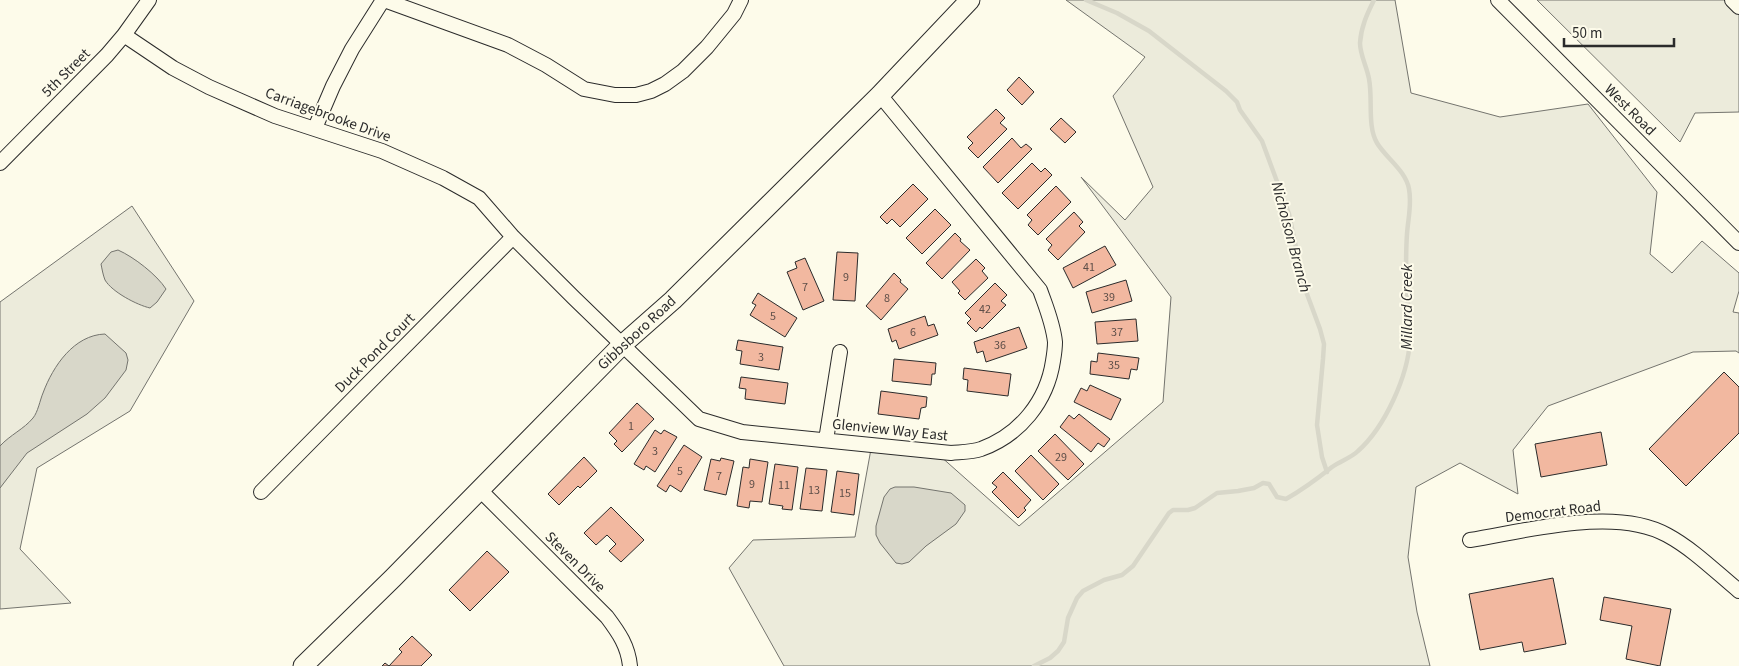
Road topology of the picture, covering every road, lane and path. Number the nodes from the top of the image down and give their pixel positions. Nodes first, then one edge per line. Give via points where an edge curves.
1 (149, 0) edge
2 (383, 0) edge
3 (741, 0) edge
4 (970, 0) edge
5 (1498, 0) edge
6 (1732, 0) edge
7 (1739, 7) edge
8 (124, 35) junction
9 (880, 95) junction
10 (314, 128) junction
11 (0, 163) edge
12 (513, 237) junction
13 (1739, 243) edge
14 (622, 344) junction
15 (840, 352) dead end
16 (826, 440) junction
17 (480, 490) junction
18 (261, 492) dead end
19 (1470, 540) dead end
20 (1739, 591) edge
21 (304, 666) edge
22 (630, 666) edge

1 - 8 street, 5th Street
2 - 3 street via 508,45 584,90 615,95 651,91 683,71 734,14
2 - 10 street via 348,57
4 - 9 street, Gibbsboro Road
5 - 13 street, West Road
6 - 7 street
8 - 10 street, Carriagebrooke Drive via 173,68 209,87 275,116
8 - 11 street, 5th Street
9 - 14 street, Gibbsboro Road via 674,300
9 - 16 street, Glenview Way East via 1040,290 1055,344 1051,373 1038,404 1022,424 1003,439 980,450 951,453
10 - 12 street, Carriagebrooke Drive via 382,151 443,178 478,198
12 - 14 street, Carriagebrooke Drive
12 - 18 street, Duck Pond Court
14 - 16 street, Glenview Way East via 699,419 742,432
14 - 17 street, Gibbsboro Road
15 - 16 street
17 - 21 street, Gibbsboro Road
17 - 22 street, Steven Drive via 620,633 628,650
19 - 20 street, Democrat Road via 1575,522 1645,525 1686,547

